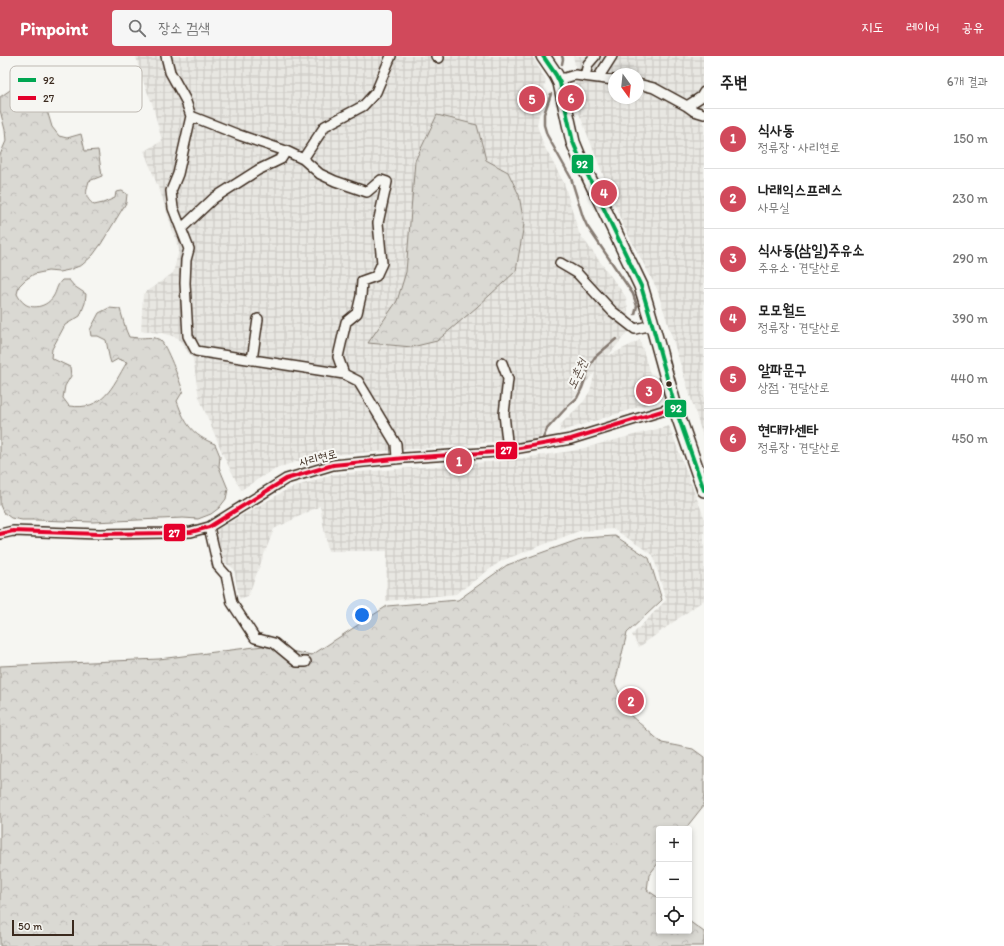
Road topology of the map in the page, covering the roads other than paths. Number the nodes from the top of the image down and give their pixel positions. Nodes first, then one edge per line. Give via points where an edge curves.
1 (166, 56) edge
2 (391, 56) edge
3 (543, 56) edge
4 (594, 56) edge
5 (612, 56) edge
6 (585, 76) junction
7 (598, 78) junction
8 (608, 79) edge
9 (558, 80) junction
10 (644, 86) edge
11 (704, 92) edge
12 (687, 106) junction
13 (704, 114) edge
14 (191, 116) junction
15 (286, 151) junction
16 (303, 159) junction
17 (181, 229) junction
18 (560, 263) dead end
19 (258, 318) dead end
20 (652, 325) junction
21 (252, 360) junction
22 (502, 363) dead end
23 (344, 374) junction
24 (675, 407) junction
25 (508, 450) junction
26 (397, 459) junction
27 (704, 490) edge
28 (209, 527) junction
29 (0, 534) edge
30 (306, 662) dead end

1 - 14 street via 170,72
2 - 16 street via 376,92 363,106 325,126
3 - 9 street
4 - 6 street via 588,64
5 - 7 street
6 - 7 street
6 - 9 street via 575,74
7 - 8 street
9 - 20 street via 573,142 640,286
10 - 12 street via 654,88
11 - 12 street
12 - 13 street
14 - 15 street
14 - 17 street via 178,174 171,191 173,208
15 - 16 street
15 - 17 street via 281,159 258,170 214,198
16 - 23 street via 320,174 367,192 381,180 387,182 378,223 382,263 376,276 362,281 357,313 346,322 338,357
17 - 21 street via 189,249 185,283 188,336 196,351
18 - 20 street via 577,273 612,311 635,329
19 - 21 street
20 - 24 street
21 - 23 street
22 - 25 street via 508,379 504,414
23 - 26 street via 358,381 396,444
24 - 25 street, 사리현로 via 571,439
24 - 27 street
25 - 26 street, 사리현로
26 - 28 street, 사리현로 via 333,465 286,479
28 - 29 street, 사리현로 via 191,532 168,533 13,531
28 - 30 street via 218,566 226,575 232,603 256,638 274,643 297,662

